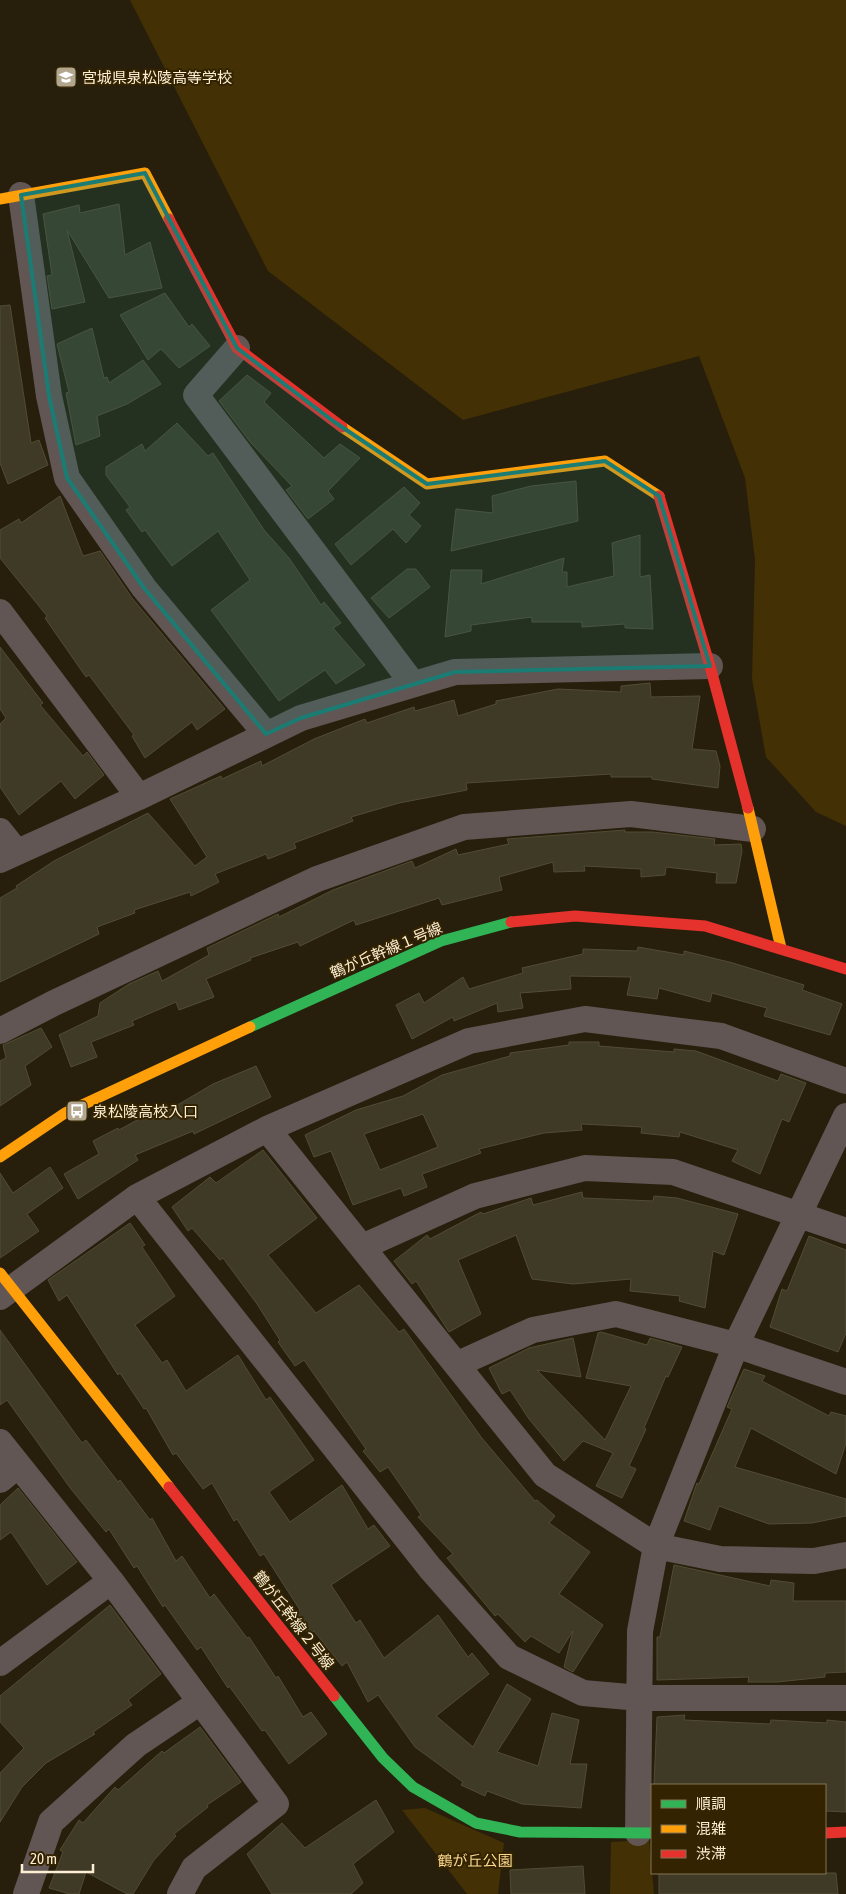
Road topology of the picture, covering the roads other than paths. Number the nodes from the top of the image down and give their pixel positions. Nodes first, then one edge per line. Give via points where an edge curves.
1 (11, 197) edge
2 (237, 348) junction
3 (0, 612) edge
4 (710, 666) junction
5 (413, 684) junction
6 (266, 734) junction
7 (139, 796) junction
8 (753, 829) junction
9 (0, 831) edge
10 (8, 855) edge
11 (781, 948) junction
12 (846, 969) edge
13 (0, 1031) edge
14 (846, 1081) edge
15 (846, 1116) edge
16 (266, 1129) junction
17 (0, 1157) edge
18 (137, 1197) junction
19 (798, 1215) junction
20 (846, 1231) edge
21 (362, 1247) junction
22 (4, 1286) edge
23 (736, 1345) junction
24 (458, 1364) junction
25 (846, 1382) edge
26 (0, 1442) edge
27 (9, 1473) edge
28 (656, 1546) junction
29 (846, 1555) edge
30 (111, 1581) junction
31 (0, 1663) edge
32 (640, 1698) junction
33 (846, 1698) edge
34 (200, 1702) junction
35 (846, 1832) edge
36 (645, 1833) edge
37 (826, 1833) edge
38 (26, 1894) edge
39 (180, 1894) edge

1 - 2 street via 145,173
1 - 6 street via 68,478 144,588
2 - 4 street via 333,421 427,484 605,461 659,496
2 - 5 street via 196,395
3 - 7 street
4 - 5 street via 455,672
4 - 8 street
5 - 6 street via 301,718
6 - 7 street
7 - 10 street
8 - 11 street
8 - 13 street via 631,814 464,827 318,879
9 - 10 street
11 - 12 street, 鶴が丘幹線１号線
11 - 17 street, 鶴が丘幹線１号線 via 705,926 636,919 575,916 509,922 441,941 233,1034 64,1113
14 - 16 street via 721,1036 585,1019 469,1041
15 - 19 street
16 - 18 street
16 - 21 street
18 - 22 street
18 - 32 street via 430,1568 509,1657 583,1693
19 - 20 street
19 - 21 street via 672,1172 585,1168 475,1196
19 - 23 street
21 - 24 street
22 - 36 street, 鶴が丘幹線２号線 via 377,1750 413,1787 476,1823 520,1832
23 - 24 street via 616,1314 533,1330
23 - 25 street
23 - 28 street
24 - 28 street via 545,1475
26 - 27 street
27 - 30 street
28 - 29 street via 720,1559 814,1561
28 - 32 street via 640,1631
30 - 31 street
30 - 34 street
32 - 33 street
32 - 36 street
34 - 38 street via 136,1745 51,1822
34 - 39 street via 276,1804 194,1868
35 - 37 street

